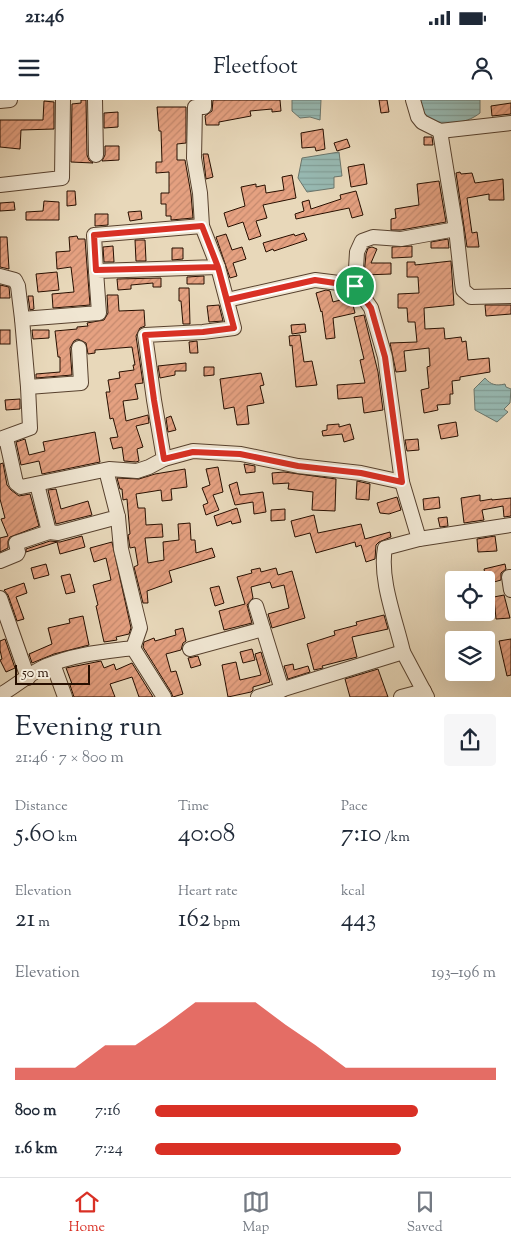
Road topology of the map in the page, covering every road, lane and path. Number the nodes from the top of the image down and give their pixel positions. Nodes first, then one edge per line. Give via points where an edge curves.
1 (10, 100) edge
2 (63, 100) edge
3 (95, 100) edge
4 (204, 100) edge
5 (413, 100) edge
6 (0, 101) edge
7 (511, 123) edge
8 (440, 131) junction
9 (96, 155) dead end
10 (0, 185) edge
11 (202, 226) junction
12 (456, 229) junction
13 (218, 267) junction
14 (96, 270) junction
15 (0, 276) edge
16 (355, 286) junction
17 (511, 296) edge
18 (227, 300) junction
19 (22, 319) junction
20 (80, 348) dead end
21 (28, 387) junction
22 (3, 439) edge
23 (164, 459) junction
24 (106, 470) junction
25 (402, 482) junction
26 (37, 484) junction
27 (118, 516) junction
28 (511, 525) edge
29 (49, 532) junction
30 (419, 539) junction
31 (0, 562) edge
32 (511, 577) edge
33 (511, 590) edge
34 (0, 598) edge
35 (256, 606) dead end
36 (263, 630) junction
37 (133, 648) junction
38 (190, 650) dead end
39 (404, 652) junction
40 (53, 664) junction
41 (28, 678) junction
42 (287, 692) edge
43 (426, 694) edge
44 (0, 695) edge
45 (65, 697) edge
46 (164, 697) edge
47 (258, 697) edge
48 (401, 697) edge

1 - 6 street
2 - 10 street via 62,178
3 - 9 street
4 - 11 street via 204,107 195,107 194,158
5 - 8 street via 422,122
7 - 8 street
8 - 12 street
11 - 13 street
11 - 14 street via 94,235
12 - 16 street via 401,239 373,237 362,241 357,252
12 - 17 street via 466,294 471,297
13 - 14 street
13 - 18 street
14 - 19 street via 99,313
15 - 19 street via 16,280
16 - 18 street via 315,280
16 - 25 street via 371,308 385,357
18 - 23 street via 234,328 145,335
19 - 21 street
20 - 21 street via 81,383
21 - 22 street via 30,428
22 - 26 street via 16,483 21,487
23 - 24 street via 137,471
23 - 25 street via 193,452 240,454
24 - 26 street
24 - 27 street
25 - 30 street
26 - 29 street
27 - 29 street via 58,533
27 - 37 street via 121,549 140,628
28 - 30 street
29 - 31 street via 16,543 17,554
30 - 39 street via 385,548 383,556 387,588
32 - 33 street
34 - 41 street
35 - 36 street
36 - 38 street
36 - 42 street
37 - 40 street via 79,655
37 - 46 street
39 - 42 street
39 - 43 street
40 - 41 street
40 - 45 street
41 - 44 street
42 - 47 street
43 - 48 street

